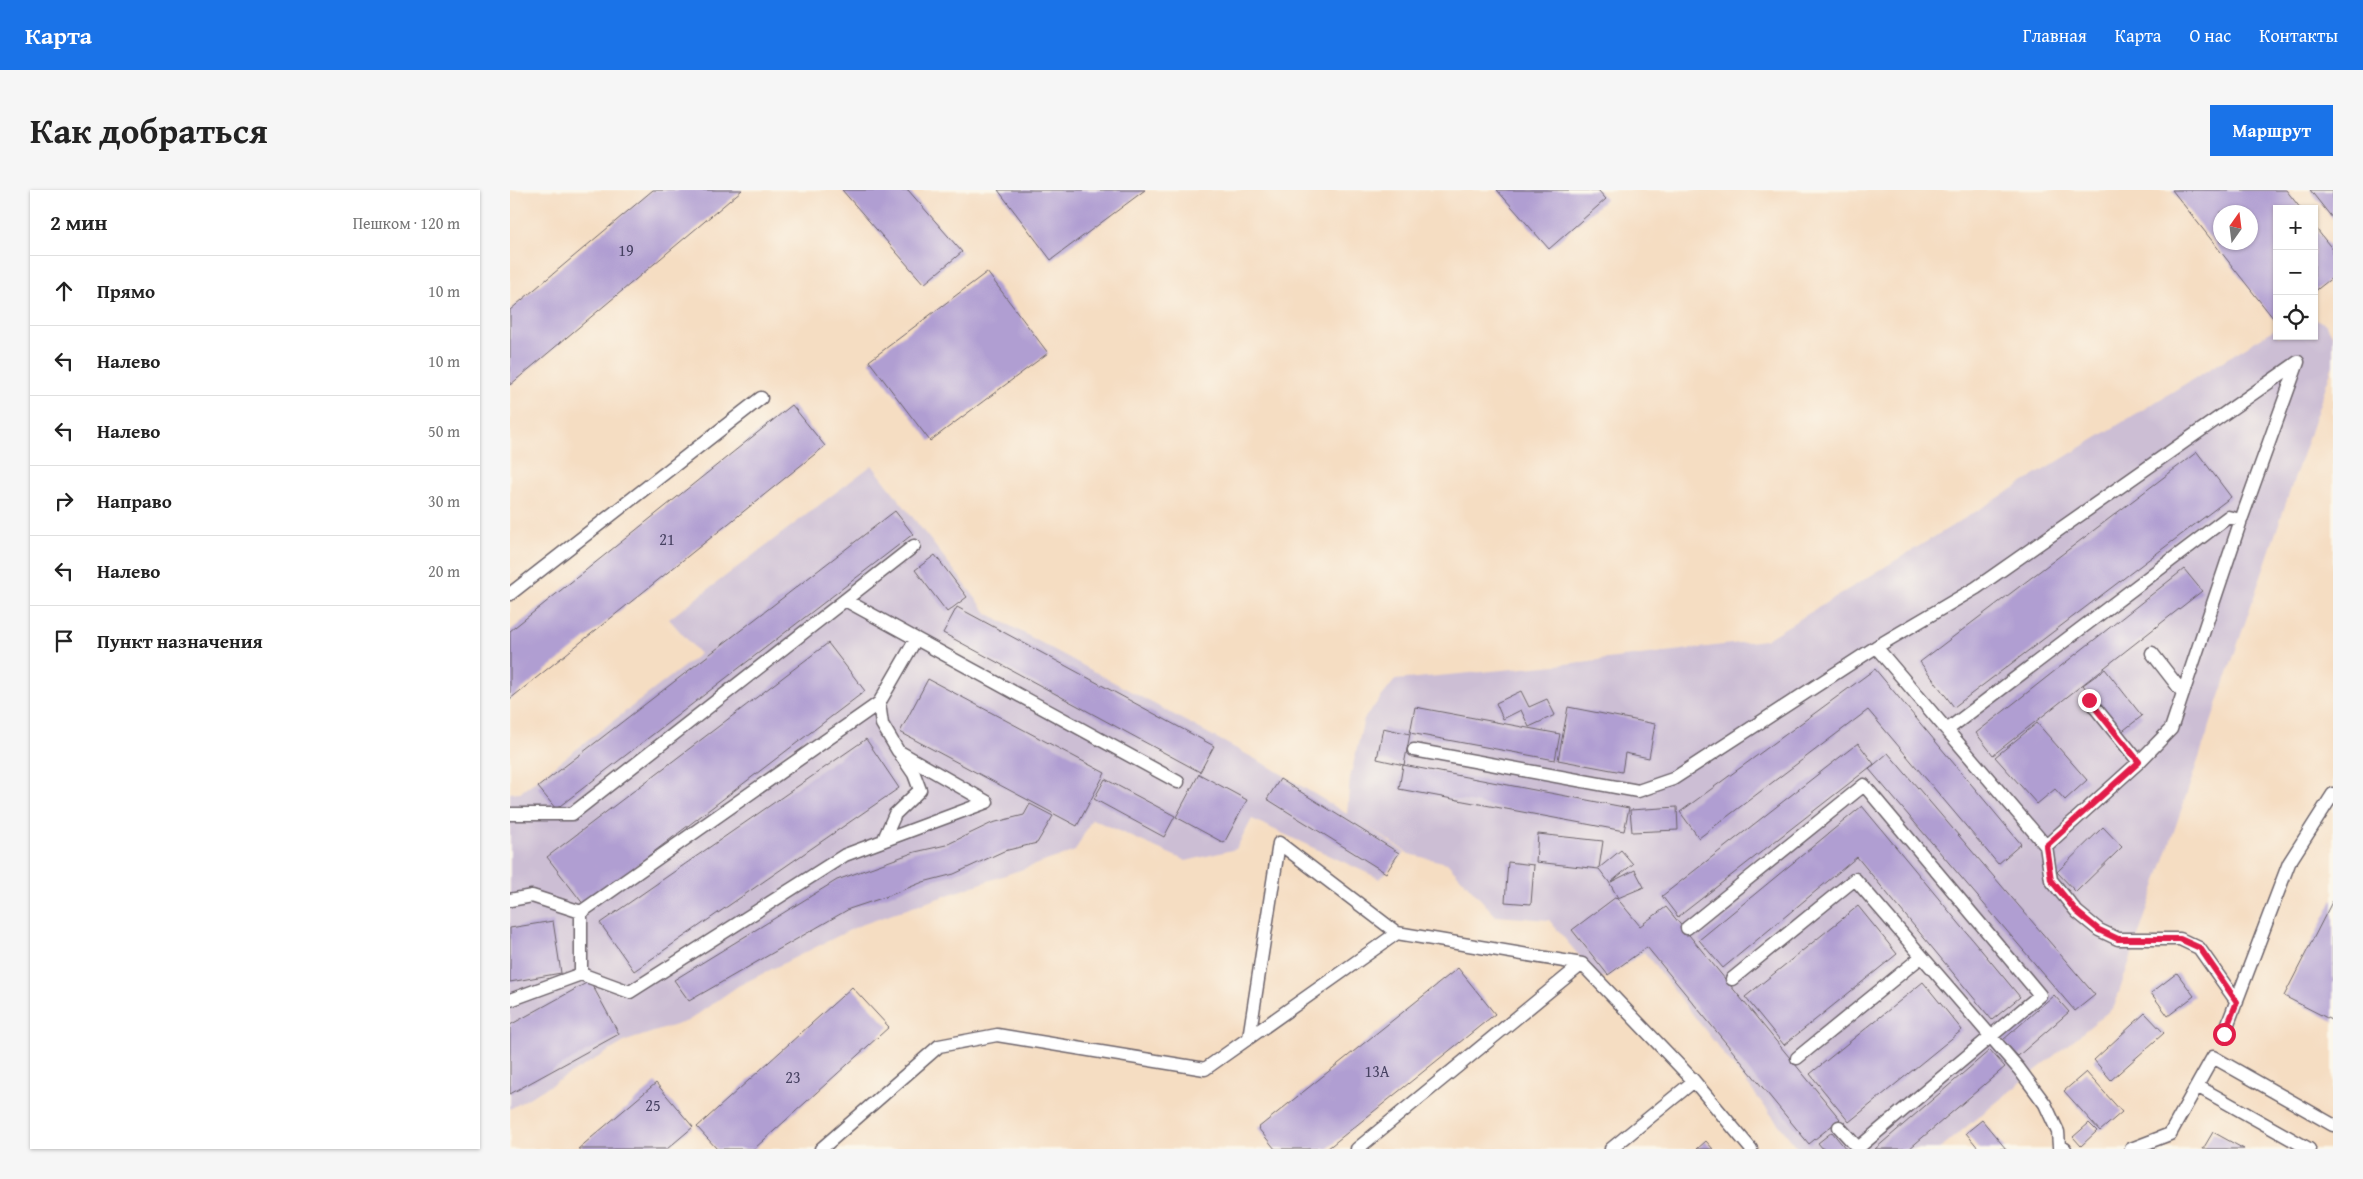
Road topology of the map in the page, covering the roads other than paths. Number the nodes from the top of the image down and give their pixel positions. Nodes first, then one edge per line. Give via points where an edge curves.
1 (761, 398) dead end
2 (2241, 520) junction
3 (914, 546) dead end
4 (510, 594) edge
5 (845, 600) junction
6 (916, 639) junction
7 (1876, 647) junction
8 (2152, 653) dead end
9 (2183, 693) junction
10 (2089, 700) dead end
11 (879, 703) junction
12 (1947, 730) junction
13 (1414, 750) dead end
14 (898, 751) junction
15 (2139, 762) junction
16 (1178, 782) dead end
17 (2333, 794) edge
18 (510, 814) edge
19 (884, 839) junction
20 (2046, 846) junction
21 (510, 900) edge
22 (581, 912) junction
23 (1687, 928) dead end
24 (1397, 934) junction
25 (1921, 957) junction
26 (1582, 964) junction
27 (581, 974) junction
28 (1732, 979) dead end
29 (510, 1000) edge
30 (2237, 1002) junction
31 (2224, 1034) dead end
32 (1990, 1037) junction
33 (1249, 1038) junction
34 (1797, 1058) dead end
35 (1694, 1081) junction
36 (2197, 1086) junction
37 (2333, 1125) edge
38 (1839, 1127) dead end
39 (2060, 1148) edge
40 (821, 1149) edge
41 (1357, 1149) edge
42 (1611, 1149) edge
43 (1750, 1149) edge
44 (2131, 1149) edge
45 (2309, 1149) edge

1 - 4 lane
2 - 7 lane via 2298,362 1976,588
2 - 9 lane
2 - 12 lane via 2228,517
3 - 5 lane
5 - 6 lane
5 - 18 lane via 572,814
6 - 11 lane
6 - 16 lane
7 - 12 lane
7 - 13 lane via 1673,779 1638,791
8 - 9 lane
9 - 15 lane via 2171,729
10 - 15 lane
11 - 14 lane via 882,724
11 - 22 lane
12 - 20 lane
14 - 19 lane via 914,774 920,790 895,814
14 - 19 lane via 988,802
15 - 20 lane
17 - 30 lane via 2289,863
19 - 27 lane via 845,855 630,992
20 - 30 lane via 2051,880 2077,912 2099,930 2118,939 2180,939 2200,948
21 - 22 lane via 532,896
22 - 27 lane
23 - 32 lane via 1864,785 2040,995
24 - 26 lane
24 - 33 lane
24 - 33 lane via 1279,843
25 - 28 lane via 1855,879
25 - 32 lane
25 - 34 lane
26 - 35 lane
26 - 41 lane
27 - 29 lane
30 - 31 lane
32 - 38 lane via 1858,1148
32 - 39 lane via 2045,1104 2058,1132
33 - 40 lane via 1205,1069 997,1035 939,1046
35 - 42 lane
35 - 43 lane
36 - 37 lane via 2213,1056
36 - 44 lane via 2170,1134
36 - 45 lane

